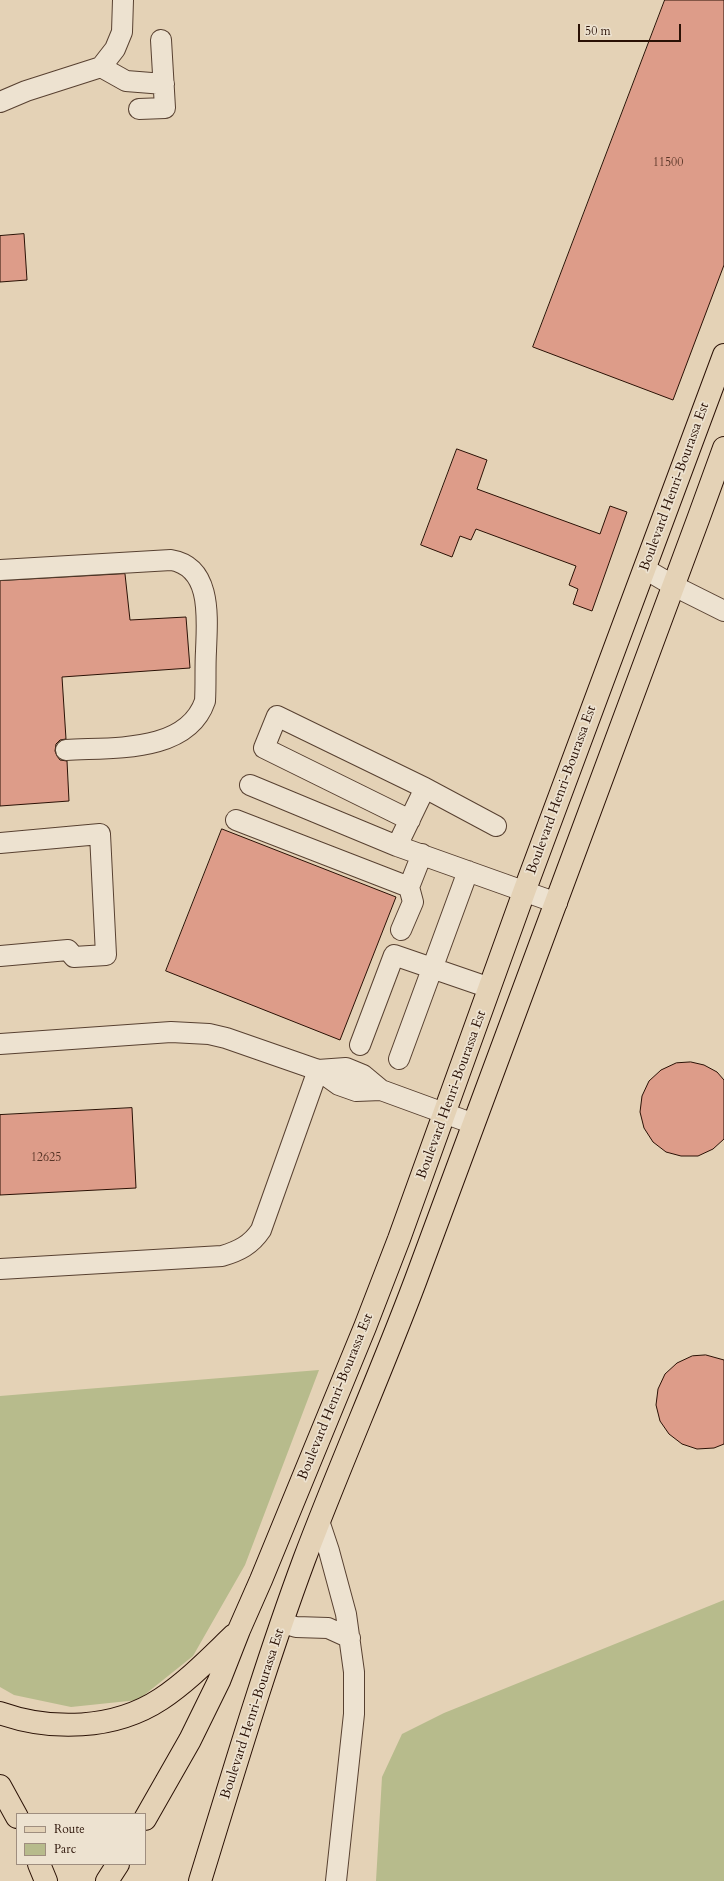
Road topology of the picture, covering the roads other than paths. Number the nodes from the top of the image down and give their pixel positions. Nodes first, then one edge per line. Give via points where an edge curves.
1 (123, 0) edge
2 (161, 40) dead end
3 (101, 67) junction
4 (164, 84) junction
5 (0, 102) edge
6 (139, 109) dead end
7 (724, 355) edge
8 (724, 448) edge
9 (645, 569) junction
10 (0, 570) edge
11 (674, 586) junction
12 (724, 611) edge
13 (66, 750) dead end
14 (250, 785) dead end
15 (425, 788) junction
16 (236, 820) dead end
17 (410, 820) junction
18 (496, 826) dead end
19 (0, 843) edge
20 (397, 846) junction
21 (422, 854) junction
22 (468, 871) junction
23 (409, 886) junction
24 (524, 892) junction
25 (557, 903) junction
26 (401, 930) dead end
27 (0, 956) edge
28 (432, 968) junction
29 (490, 988) junction
30 (0, 1044) edge
31 (360, 1045) dead end
32 (399, 1059) dead end
33 (318, 1070) junction
34 (445, 1113) junction
35 (474, 1124) junction
36 (0, 1269) edge
37 (319, 1521) junction
38 (261, 1580) junction
39 (282, 1623) junction
40 (239, 1630) junction
41 (350, 1638) junction
42 (0, 1713) edge
43 (0, 1786) edge
44 (16, 1815) edge
45 (146, 1817) edge
46 (39, 1865) edge
47 (117, 1865) edge
48 (46, 1881) edge
49 (108, 1881) edge
50 (200, 1881) edge
51 (336, 1881) edge

1 - 3 street via 122,32 115,49
2 - 4 street
3 - 4 street via 126,81
3 - 5 street
4 - 6 street via 165,108
7 - 9 main road, Boulevard Henri-Bourassa Est
8 - 11 main road, Boulevard Henri-Bourassa Est
9 - 11 street
9 - 24 main road, Boulevard Henri-Bourassa Est
10 - 13 street via 171,560 185,564 191,569 205,593 206,692 202,710 191,724 171,737 145,744
11 - 12 street
11 - 25 main road, Boulevard Henri-Bourassa Est
14 - 20 street
15 - 17 street
15 - 17 street via 277,716 264,748
15 - 18 street
16 - 23 street
17 - 20 street
19 - 27 street via 100,834 106,955 74,957 68,950
20 - 21 street
21 - 22 street
21 - 23 street
22 - 24 street
22 - 28 street
23 - 26 street via 413,902
24 - 25 street
24 - 29 main road, Boulevard Henri-Bourassa Est
25 - 35 main road, Boulevard Henri-Bourassa Est
28 - 29 street
28 - 31 street via 394,954
28 - 32 street
29 - 34 main road, Boulevard Henri-Bourassa Est
30 - 33 street via 191,1031 226,1038
33 - 34 street via 346,1068 363,1075 381,1090
33 - 36 street via 261,1230 246,1247 222,1256
34 - 35 street
34 - 38 main road, Boulevard Henri-Bourassa Est via 377,1297
35 - 37 main road, Boulevard Henri-Bourassa Est via 413,1287
37 - 39 main road, Boulevard Henri-Bourassa Est
37 - 41 street via 346,1614
38 - 39 main road
38 - 40 main road, Boulevard Henri-Bourassa Est
39 - 41 street via 296,1627 328,1628
39 - 50 main road, Boulevard Henri-Bourassa Est
40 - 42 main road via 186,1681 160,1700 134,1713 74,1725 43,1723
40 - 45 main road, Boulevard Henri-Bourassa Est via 202,1717
41 - 51 street via 355,1701
43 - 44 main road
46 - 48 main road
47 - 49 main road

